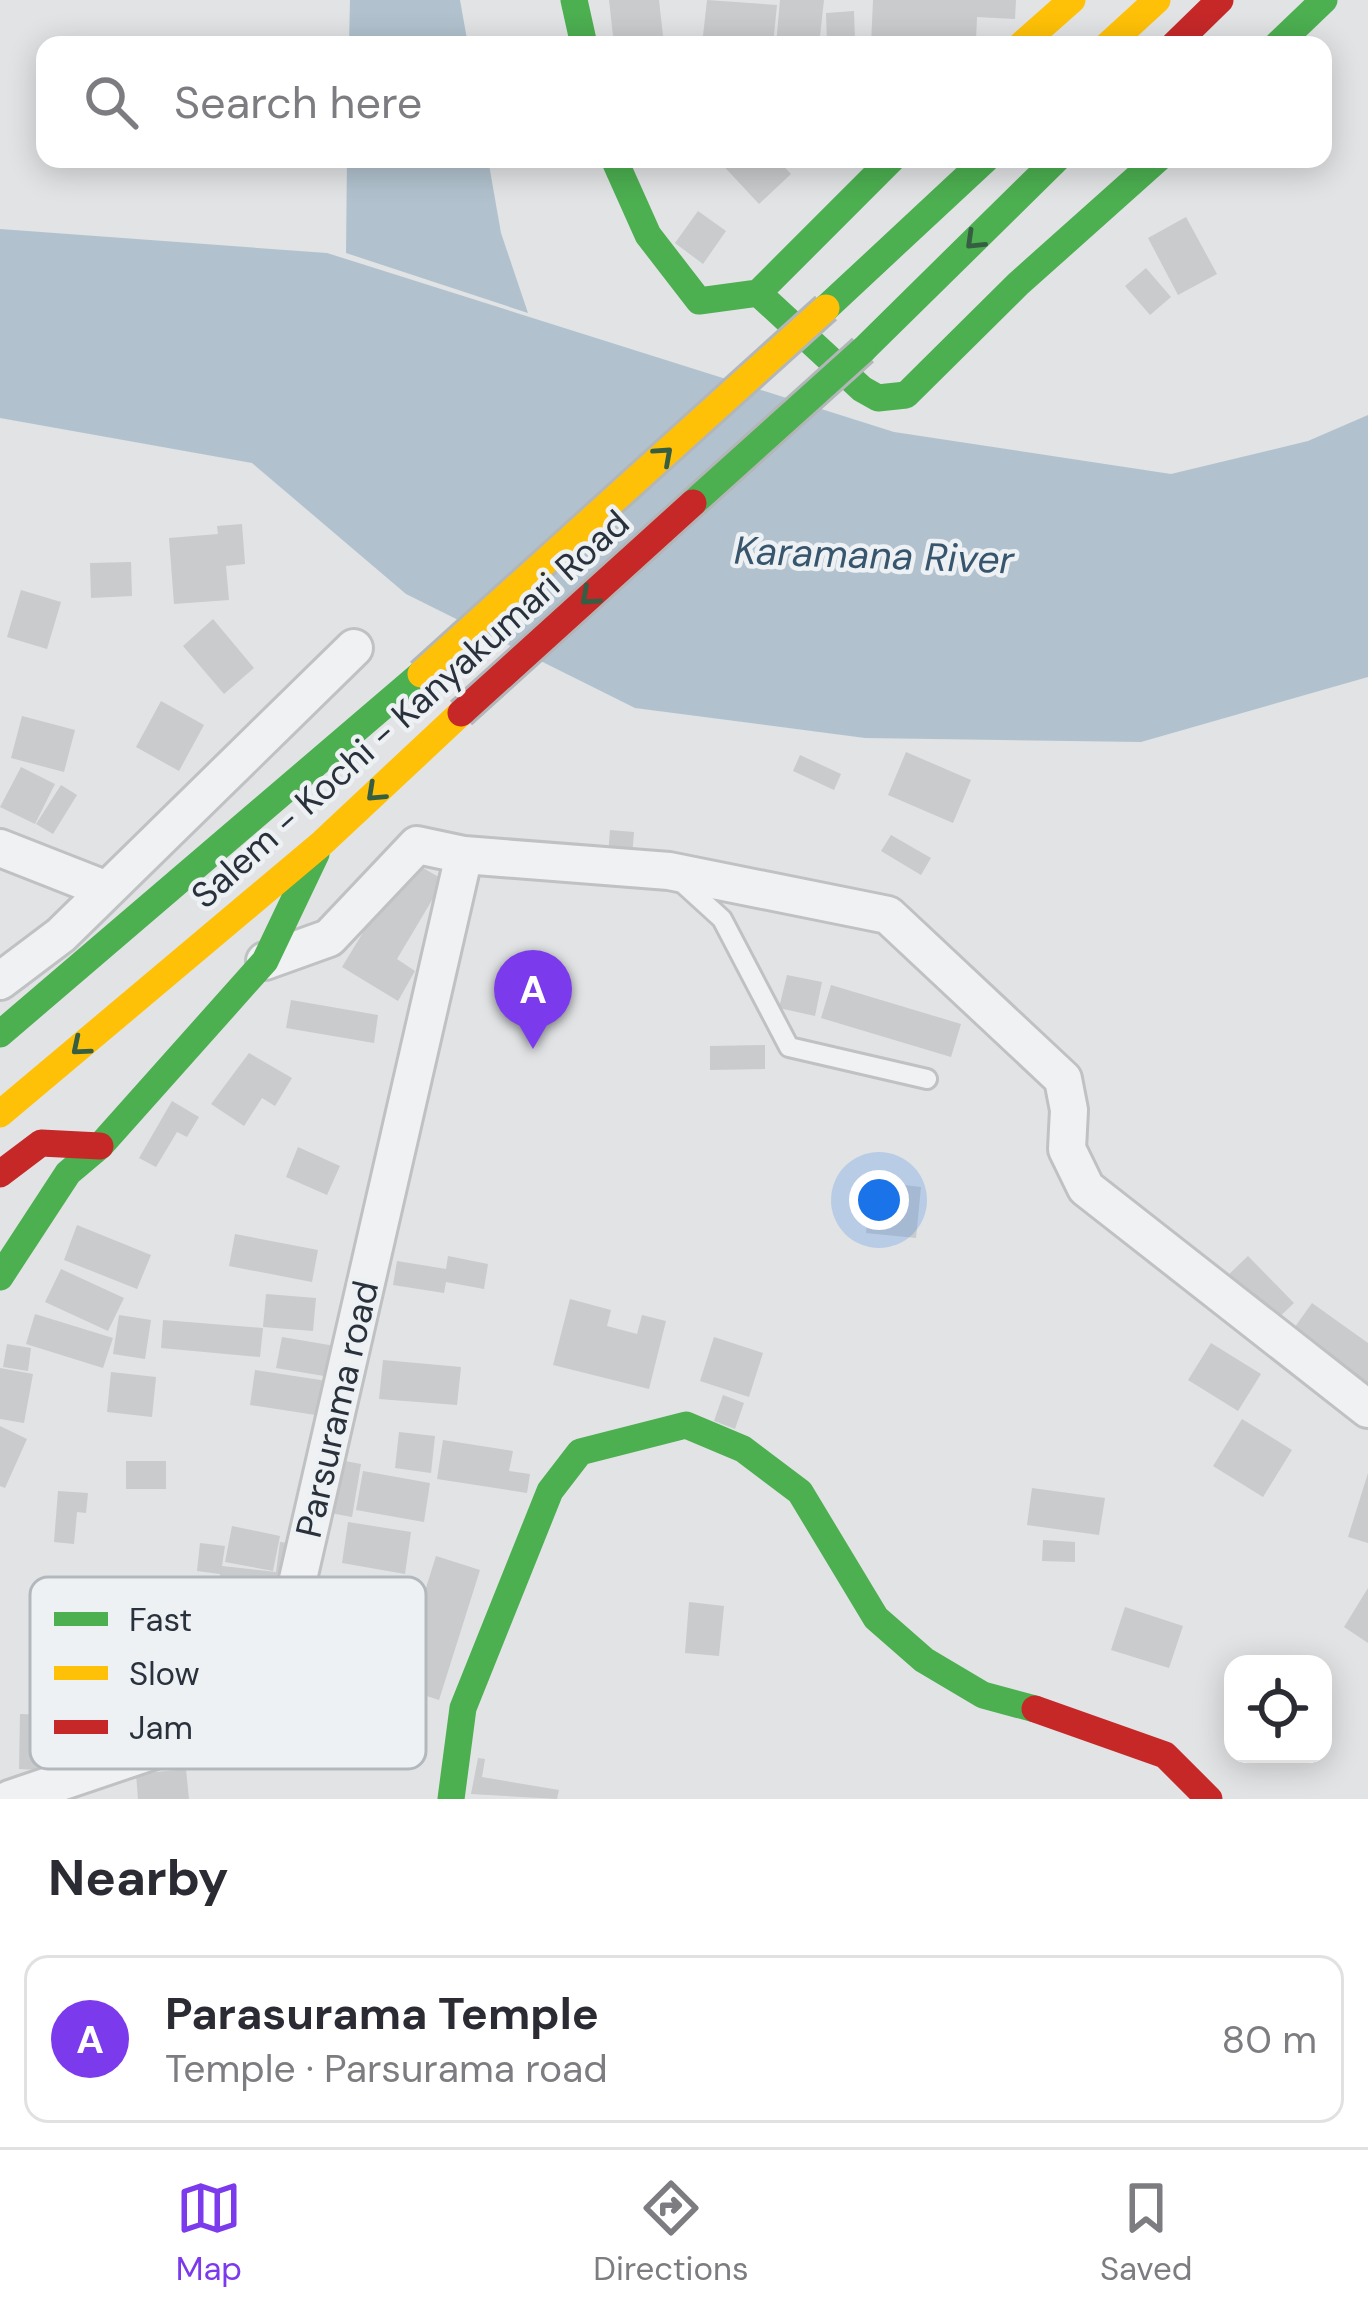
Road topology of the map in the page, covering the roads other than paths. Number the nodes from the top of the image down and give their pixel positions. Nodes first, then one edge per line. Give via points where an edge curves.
1 (574, 0) edge
2 (1072, 0) edge
3 (1156, 0) edge
4 (1220, 0) edge
5 (1324, 0) edge
6 (582, 36) edge
7 (1031, 36) edge
8 (1118, 36) edge
9 (1183, 36) edge
10 (1286, 36) edge
11 (617, 168) edge
12 (883, 168) edge
13 (976, 168) edge
14 (1049, 168) edge
15 (1148, 168) edge
16 (758, 293) junction
17 (355, 648) dead end
18 (321, 844) junction
19 (0, 848) edge
20 (464, 854) junction
21 (669, 871) junction
22 (106, 890) junction
23 (265, 961) junction
24 (0, 980) edge
25 (0, 1034) edge
26 (928, 1079) dead end
27 (0, 1114) edge
28 (100, 1146) junction
29 (0, 1174) edge
30 (0, 1277) edge
31 (1368, 1409) edge
32 (298, 1577) edge
33 (97, 1769) edge
34 (17, 1798) edge
35 (452, 1799) edge
36 (1209, 1799) edge

1 - 6 main road
2 - 7 main road
3 - 8 main road
4 - 9 main road
5 - 10 main road
11 - 16 main road via 640,226 699,301
12 - 16 main road
25 -> 13 main road, Salem - Kochi - Kanyakumari Road, bridge via 421,674
14 -> 18 main road, Salem - Kochi - Kanyakumari Road, bridge via 863,350
15 - 16 main road via 906,395 878,398 862,389
17 - 22 street
18 - 23 main road
18 -> 27 main road, Salem - Kochi - Kanyakumari Road
19 - 22 street
20 - 21 street
20 - 23 street via 417,845 328,938
20 - 32 street, Parsurama road
21 - 26 lane via 722,919 789,1047
21 - 31 street via 888,915 1063,1078 1067,1149 1086,1188
22 - 24 street
23 - 28 main road
28 - 29 main road via 40,1143
28 - 30 main road via 68,1173
33 - 34 street, Parsurama road
35 - 36 main road via 463,1708 550,1490 580,1452 686,1425 743,1449 800,1492 876,1618 924,1660 983,1695 1082,1720 1165,1755

